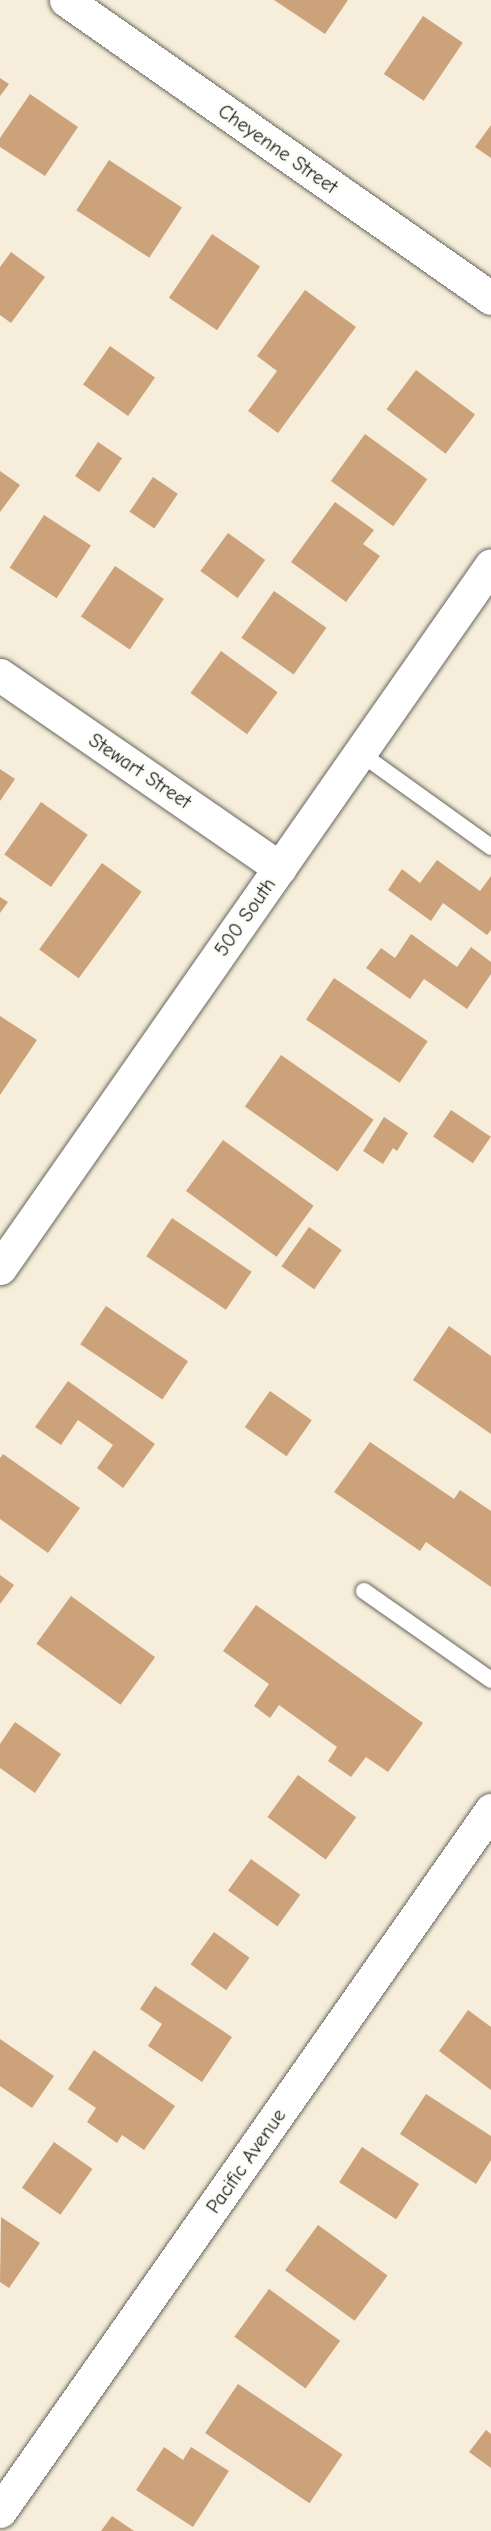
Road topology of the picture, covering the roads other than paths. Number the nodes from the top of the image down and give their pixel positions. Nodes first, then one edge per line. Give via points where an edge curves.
1 (66, 0) edge
2 (491, 298) edge
3 (491, 565) edge
4 (0, 675) edge
5 (360, 753) junction
6 (491, 847) edge
7 (280, 867) junction
8 (2, 1262) edge
9 (364, 1591) dead end
10 (491, 1680) edge
11 (491, 1810) edge
12 (0, 2511) edge

1 - 2 street, Cheyenne Street
3 - 5 street, 500 South
4 - 7 street, Stewart Street
5 - 6 lane
5 - 7 street, 500 South
7 - 8 street, 500 South
9 - 10 lane
11 - 12 street, Pacific Avenue

